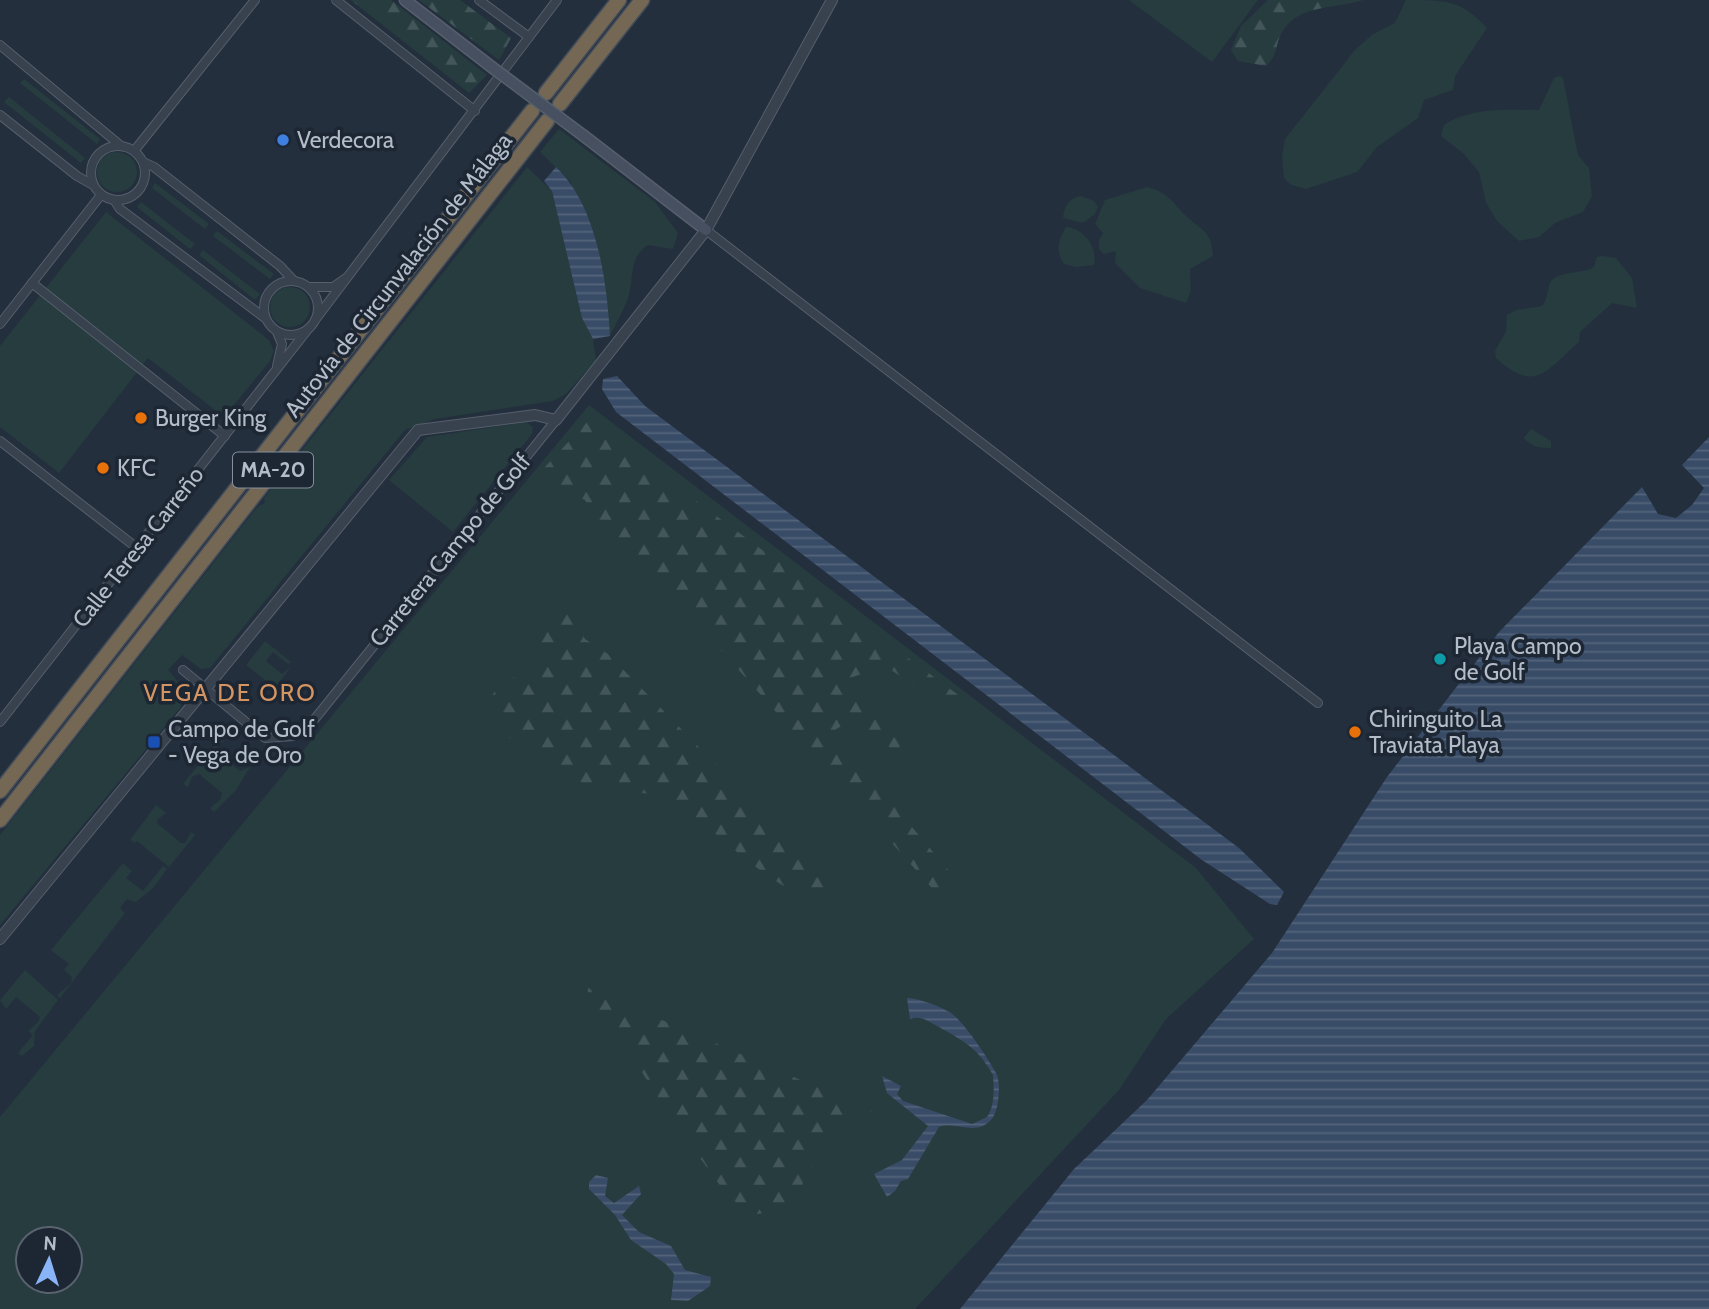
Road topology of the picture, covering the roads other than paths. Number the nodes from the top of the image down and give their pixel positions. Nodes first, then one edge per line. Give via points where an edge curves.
1 (255, 0) edge
2 (336, 0) edge
3 (405, 0) edge
4 (479, 0) edge
5 (556, 0) edge
6 (619, 0) edge
7 (642, 0) edge
8 (832, 0) edge
9 (529, 37) junction
10 (0, 45) edge
11 (546, 93) dead end
12 (560, 104) dead end
13 (475, 111) junction
14 (532, 111) dead end
15 (0, 115) edge
16 (547, 121) dead end
17 (120, 145) junction
18 (134, 151) junction
19 (143, 162) junction
20 (93, 185) junction
21 (102, 195) junction
22 (114, 200) junction
23 (706, 230) junction
24 (348, 276) junction
25 (293, 280) junction
26 (32, 283) junction
27 (309, 287) junction
28 (265, 318) junction
29 (315, 320) junction
30 (0, 324) edge
31 (309, 328) junction
32 (277, 332) junction
33 (275, 373) junction
34 (556, 419) junction
35 (225, 436) junction
36 (0, 441) edge
37 (137, 548) junction
38 (183, 670) dead end
39 (204, 690) junction
40 (1318, 703) dead end
41 (0, 722) edge
42 (0, 791) edge
43 (0, 820) edge
44 (0, 939) edge

1 - 18 street
2 - 13 street
3 - 23 main road, bridge
4 - 9 street
5 - 9 street
6 - 11 highway
7 - 12 highway
8 - 23 street, Carretera Campo de Golf
9 - 13 street
10 - 17 street
13 - 24 street
14 - 42 highway, Autovía de Circunvalación de Málaga / MA-20
15 - 20 street
16 - 43 highway, Autovía de Circunvalación de Málaga / MA-20
17 - 18 street
17 - 20 street via 97,154 90,169
18 - 19 street
19 - 22 street via 144,181 139,189
19 - 25 street
20 - 21 street
21 - 22 street
21 - 26 street
22 - 28 street
23 - 34 street, Carretera Campo de Golf
23 - 40 street
24 - 27 street via 333,287
24 - 29 street
25 - 27 street
25 - 28 street via 269,291
26 - 30 street
26 - 35 street
27 - 29 street via 318,302
28 - 32 street
29 - 31 street
31 - 32 street via 294,335
31 - 33 street, Calle Teresa Carreño
32 - 33 street via 281,356
33 - 35 street, Calle Teresa Carreño
34 - 39 street via 535,415 418,430
34 - 39 street, Carretera Campo de Golf via 309,726 293,736 265,738
35 - 37 street, Calle Teresa Carreño
36 - 37 street
37 - 41 street, Calle Teresa Carreño
38 - 39 street, Carretera Campo de Golf
39 - 44 street

